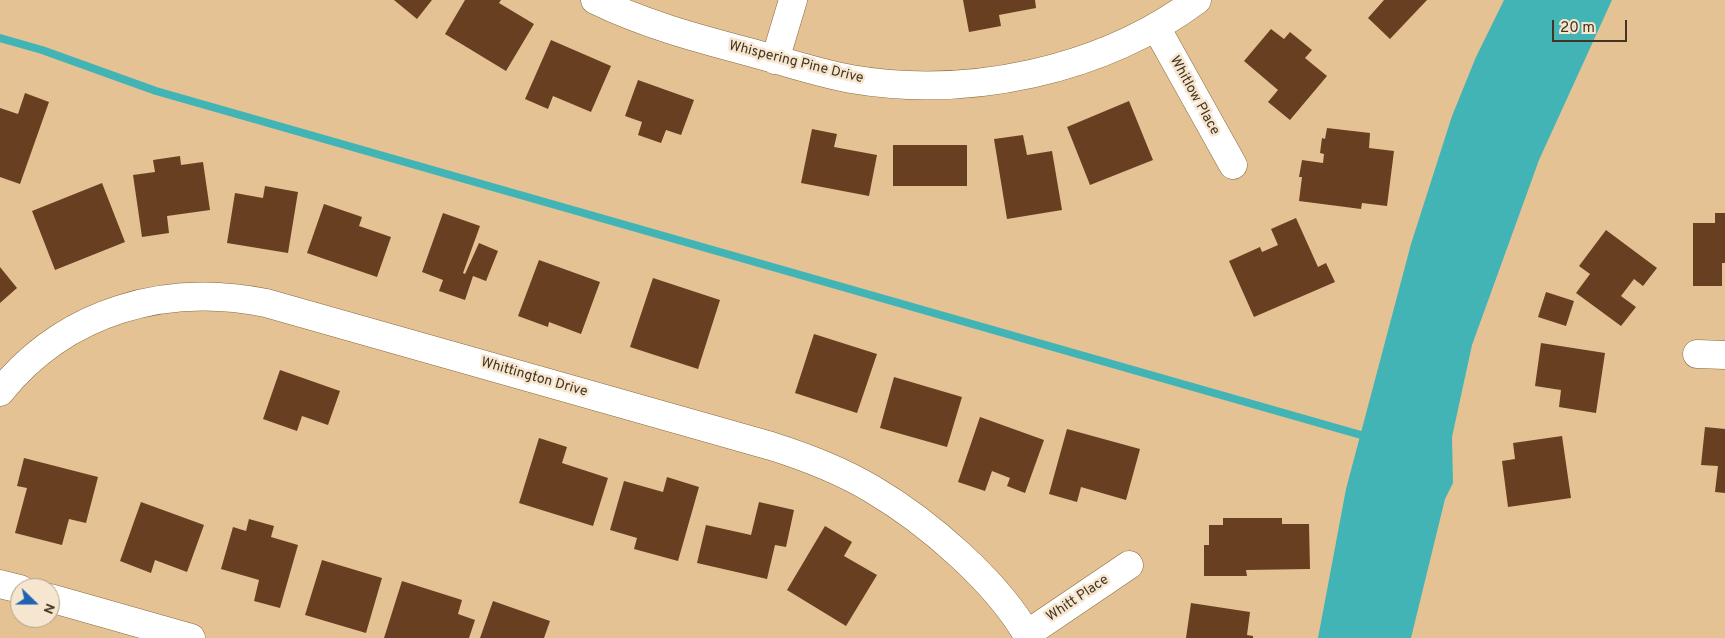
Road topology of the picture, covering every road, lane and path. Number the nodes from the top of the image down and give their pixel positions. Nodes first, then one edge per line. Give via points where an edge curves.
1 (595, 0) edge
2 (794, 0) edge
3 (1197, 0) edge
4 (1156, 27) junction
5 (776, 60) junction
6 (1233, 165) dead end
7 (1697, 354) dead end
8 (1725, 355) edge
9 (0, 392) edge
10 (1129, 565) dead end
11 (60, 601) edge
12 (1028, 636) edge
13 (191, 638) edge

1 - 5 street, Whispering Pine Drive via 656,26
2 - 5 street
3 - 4 street, Whispering Pine Drive
4 - 5 street, Whispering Pine Drive via 1114,48 1066,64 976,82 916,85 875,82
4 - 6 street, Whitlow Place
7 - 8 street
9 - 12 street, Whittington Drive via 50,344 106,314 151,301 190,296 230,296 266,303 752,440 817,462 890,500 947,544 999,596
10 - 12 street, Whitt Place
11 - 13 street

